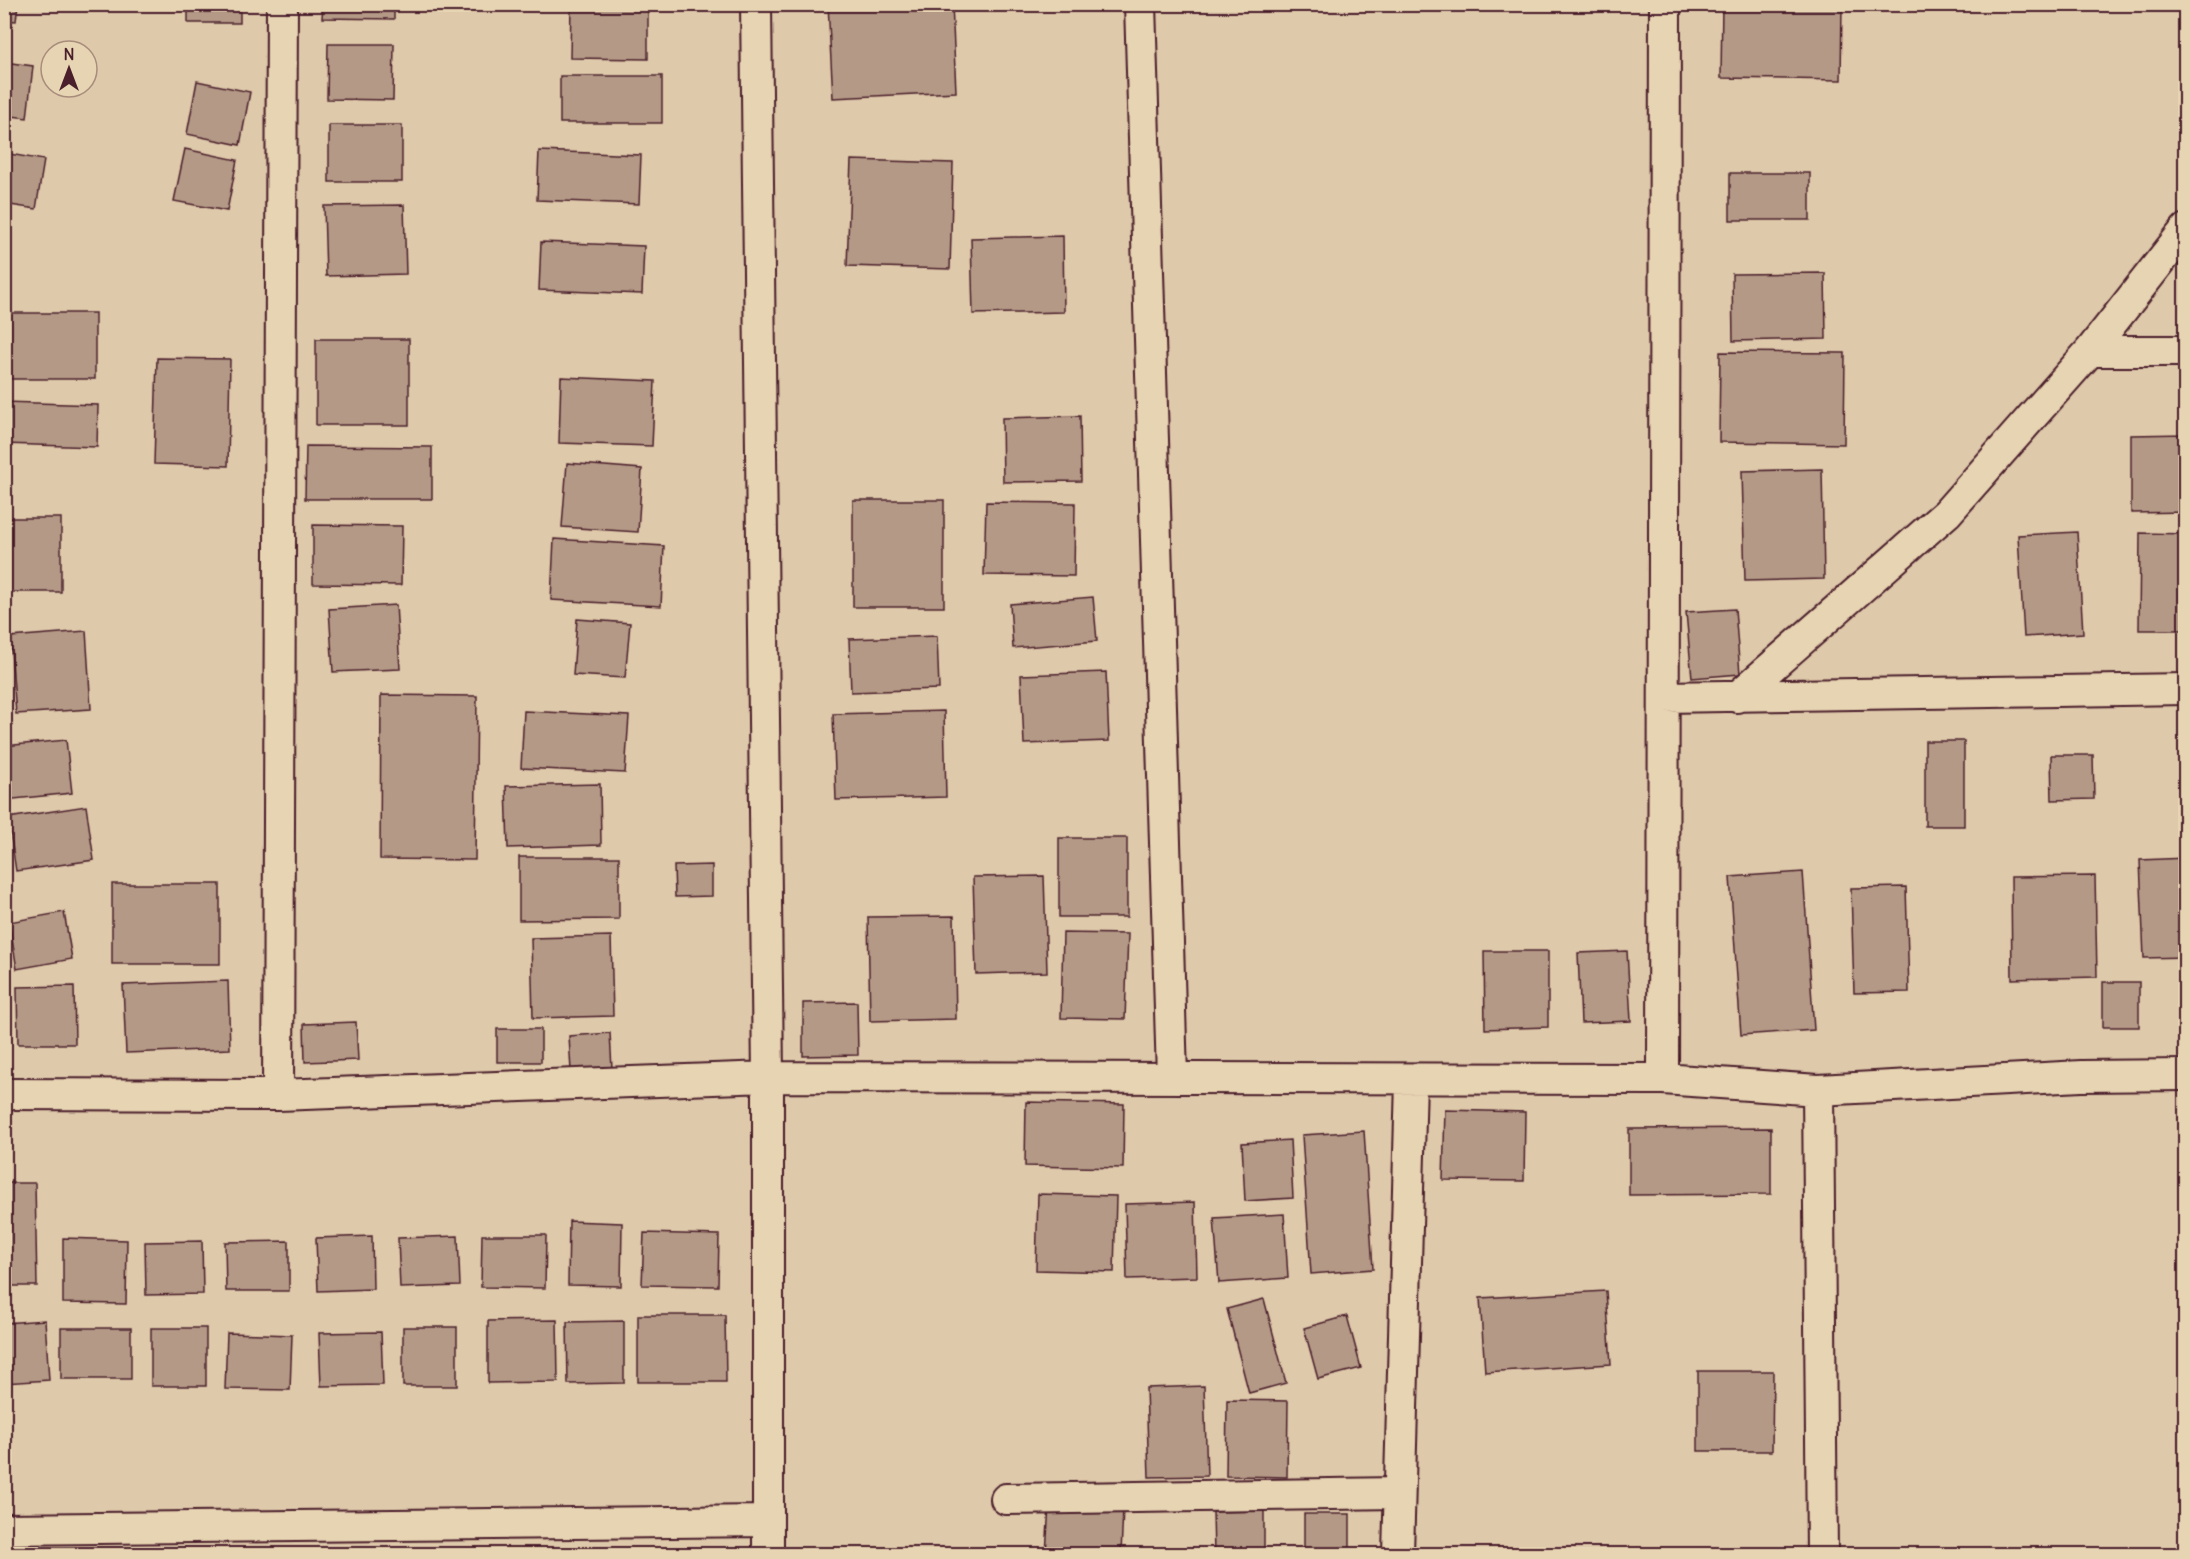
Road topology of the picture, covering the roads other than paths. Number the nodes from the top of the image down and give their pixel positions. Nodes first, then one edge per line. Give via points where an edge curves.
1 (282, 4) edge
2 (756, 4) edge
3 (1140, 4) edge
4 (1665, 4) edge
5 (2186, 229) edge
6 (2090, 351) junction
7 (2186, 351) edge
8 (2186, 689) edge
9 (1664, 697) junction
10 (1737, 697) junction
11 (2186, 1075) edge
12 (768, 1077) junction
13 (1172, 1077) junction
14 (1663, 1080) junction
15 (1411, 1081) junction
16 (1818, 1090) junction
17 (4, 1094) edge
18 (278, 1095) junction
19 (1398, 1493) junction
20 (1006, 1499) dead end
21 (768, 1521) junction
22 (4, 1529) edge
23 (768, 1554) edge
24 (1398, 1554) edge
25 (1822, 1554) edge

1 - 18 street
2 - 12 street
3 - 13 street
4 - 9 street
5 - 6 street
6 - 7 street
6 - 10 street via 1947,513
8 - 10 street
9 - 10 street
9 - 14 street
11 - 16 street via 2081,1076
12 - 13 street
12 - 18 street
12 - 21 street
13 - 15 street
14 - 15 street
14 - 16 street
15 - 19 street
16 - 25 street
17 - 18 street
19 - 20 street
19 - 24 street
21 - 22 street
21 - 23 street

